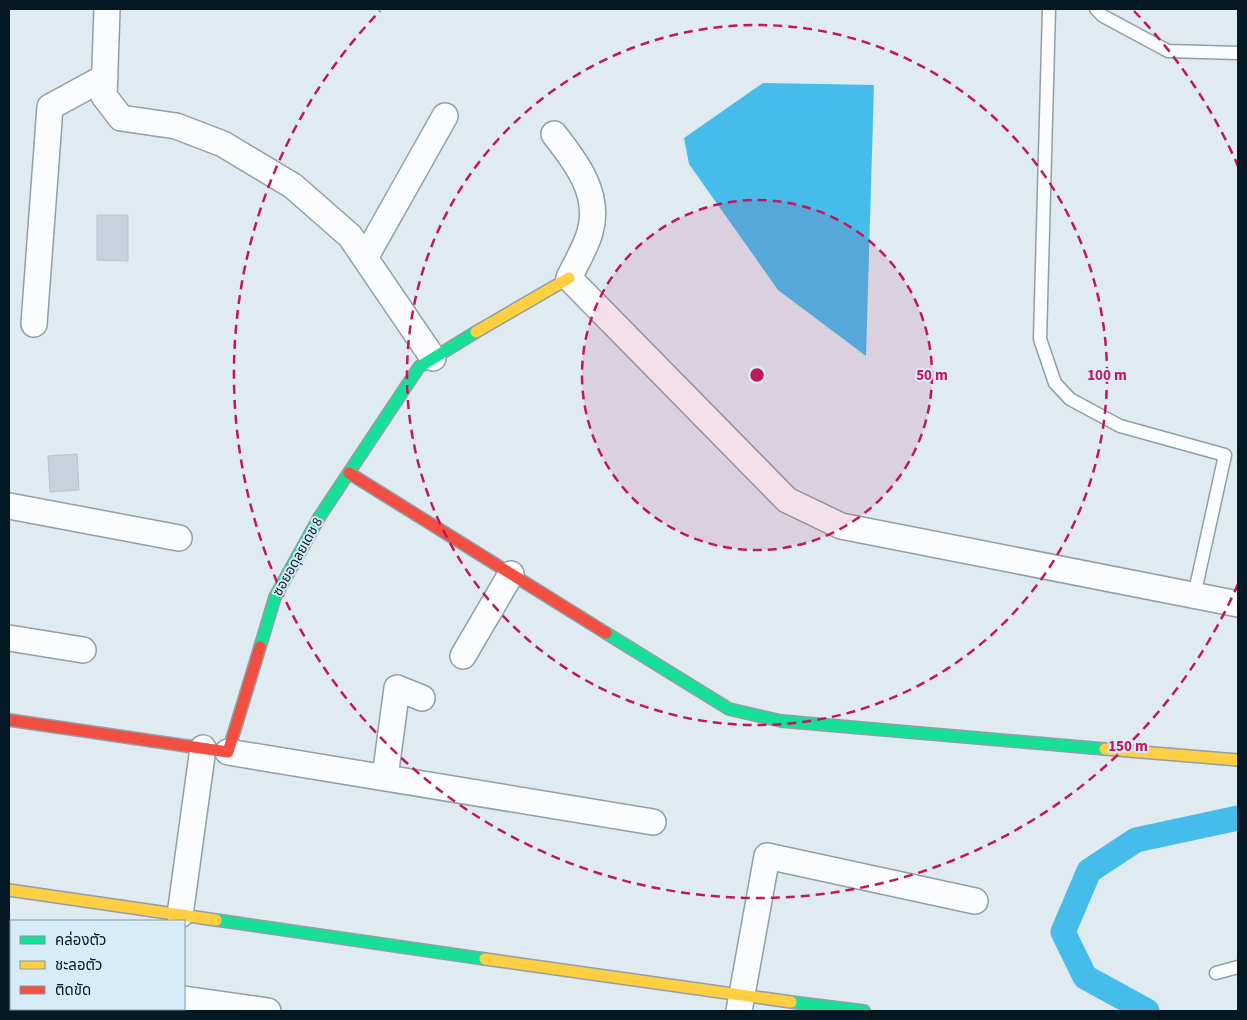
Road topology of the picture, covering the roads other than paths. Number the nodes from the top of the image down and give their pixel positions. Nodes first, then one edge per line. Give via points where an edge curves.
1 (107, 9) edge
2 (1049, 9) edge
3 (1096, 9) edge
4 (1238, 53) edge
5 (105, 78) junction
6 (445, 116) dead end
7 (554, 134) dead end
8 (365, 258) junction
9 (569, 278) junction
10 (34, 324) dead end
11 (433, 358) junction
12 (1238, 451) edge
13 (1225, 455) junction
14 (349, 473) junction
15 (9, 506) edge
16 (179, 538) dead end
17 (511, 574) junction
18 (1194, 596) junction
19 (1238, 604) edge
20 (9, 638) edge
21 (83, 650) dead end
22 (464, 656) dead end
23 (422, 698) dead end
24 (9, 720) edge
25 (203, 748) junction
26 (228, 752) junction
27 (1238, 760) edge
28 (385, 778) junction
29 (653, 822) dead end
30 (9, 890) edge
31 (975, 901) dead end
32 (180, 915) junction
33 (1238, 967) edge
34 (1216, 972) dead end
35 (185, 999) edge
36 (740, 1004) edge
37 (268, 1011) edge
38 (864, 1011) edge

1 - 5 street
2 - 13 lane via 1040,339 1055,383 1070,399 1120,426
3 - 4 lane via 1103,16 1168,51
5 - 8 street via 104,96 121,118 176,126 224,144 293,186 350,236
5 - 10 street via 50,107
6 - 8 street
7 - 9 street via 584,176 593,206 590,233
8 - 11 street
9 - 11 street, ซอยอดุลยเดช 8
9 - 18 street via 787,500 841,526
11 - 14 street, ซอยอดุลยเดช 8 via 419,367
12 - 13 lane
13 - 18 lane
14 - 17 street
14 - 26 street, ซอยอดุลยเดช 8 via 320,516 276,597
15 - 16 street
17 - 22 street
17 - 27 street via 729,709 781,721
18 - 19 street
20 - 21 street
23 - 28 street via 397,688
24 - 25 street
25 - 26 street
25 - 32 street
26 - 28 street
28 - 29 street
30 - 32 street
31 - 36 street via 767,856
32 - 36 street
33 - 34 lane
35 - 37 street
36 - 38 street

